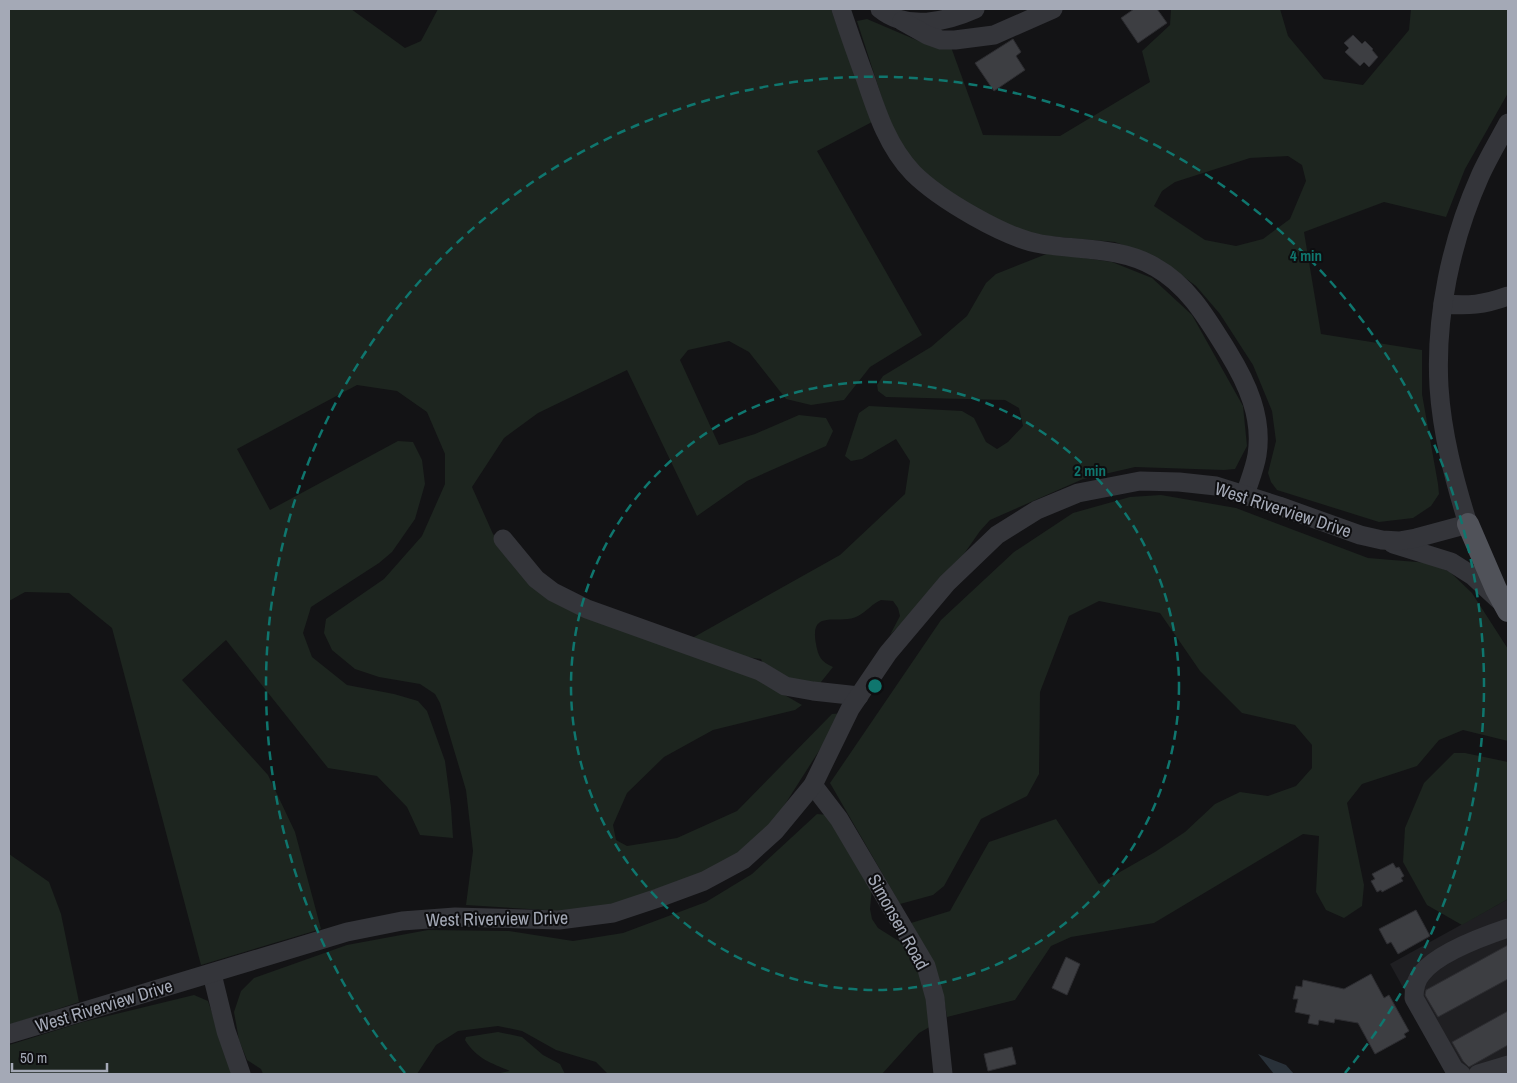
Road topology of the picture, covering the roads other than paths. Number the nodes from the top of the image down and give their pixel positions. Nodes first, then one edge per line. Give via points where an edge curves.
1 (841, 9) edge
2 (880, 9) edge
3 (975, 9) edge
4 (1053, 9) edge
5 (902, 22) junction
6 (1508, 122) edge
7 (1508, 296) edge
8 (1443, 304) junction
9 (1246, 495) junction
10 (1468, 524) junction
11 (1360, 535) junction
12 (503, 539) dead end
13 (1506, 607) edge
14 (859, 696) junction
15 (813, 785) junction
16 (1508, 928) edge
17 (212, 974) junction
18 (9, 1034) edge
19 (1508, 1065) edge
20 (240, 1074) edge
21 (943, 1074) edge
22 (1461, 1074) edge
23 (1478, 1074) edge

1 - 9 street via 881,124 894,149 913,173 933,190 1018,239 1105,251 1155,266 1199,307 1244,377 1253,402 1258,428 1257,454
2 - 5 street
3 - 5 street via 930,22
4 - 5 street via 994,35 955,40 941,40
6 - 8 street via 1480,175 1464,217
7 - 8 street via 1468,306
8 - 10 street via 1439,386 1444,433
9 - 11 street, West Riverview Drive
9 - 14 street, West Riverview Drive via 1216,486 1140,482 1078,493 1038,510 997,535 947,583 888,652
10 - 11 street, West Riverview Drive via 1399,541
10 - 13 main road
11 - 13 street via 1451,562 1473,576
12 - 14 street via 536,579 553,592 587,609 760,671 784,686
14 - 15 street, West Riverview Drive
15 - 17 street, West Riverview Drive via 775,831 743,860 704,881 622,910 559,920 455,917 402,921 347,932
15 - 21 street, Simonsen Road via 839,819 926,966 936,998
16 - 22 street via 1453,950 1430,965 1414,988 1414,998 1454,1069
17 - 18 street, West Riverview Drive
17 - 20 street
19 - 23 street

